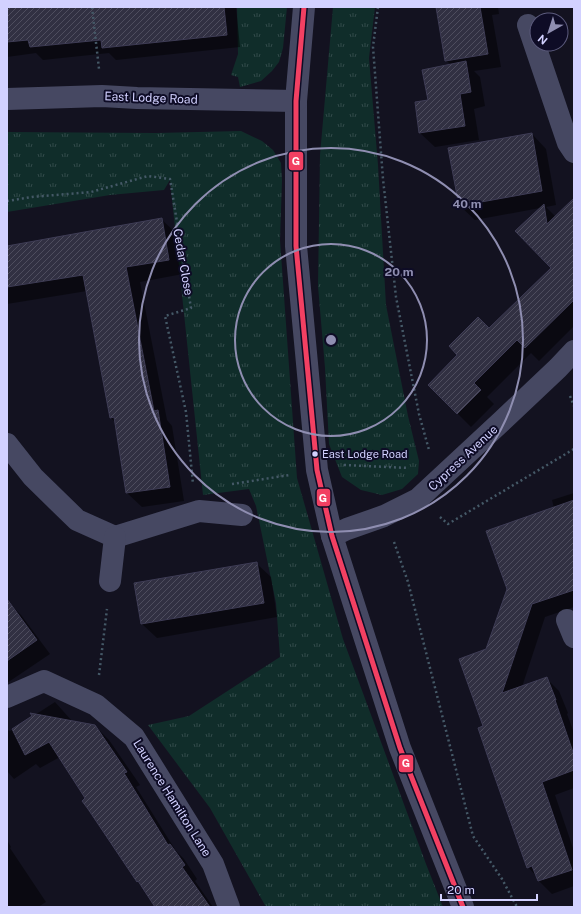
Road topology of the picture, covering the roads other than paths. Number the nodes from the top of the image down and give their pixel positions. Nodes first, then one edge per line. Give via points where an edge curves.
1 (304, 7) edge
2 (528, 25) dead end
3 (7, 99) edge
4 (296, 101) junction
5 (574, 152) edge
6 (574, 351) edge
7 (7, 444) edge
8 (242, 515) dead end
9 (332, 536) junction
10 (115, 537) junction
11 (110, 581) road end
12 (7, 697) edge
13 (229, 907) edge
14 (463, 907) edge

1 - 4 street
2 - 5 street via 568,143
3 - 4 street, East Lodge Road via 102,96
4 - 9 street via 296,246 317,470
6 - 9 street, Cypress Avenue via 418,499 384,516
7 - 10 street via 33,477 77,520
8 - 10 street via 199,511
9 - 14 street via 400,748
10 - 11 street
12 - 13 street, Laurence Hamilton Lane via 44,681 96,705 134,737 213,864

